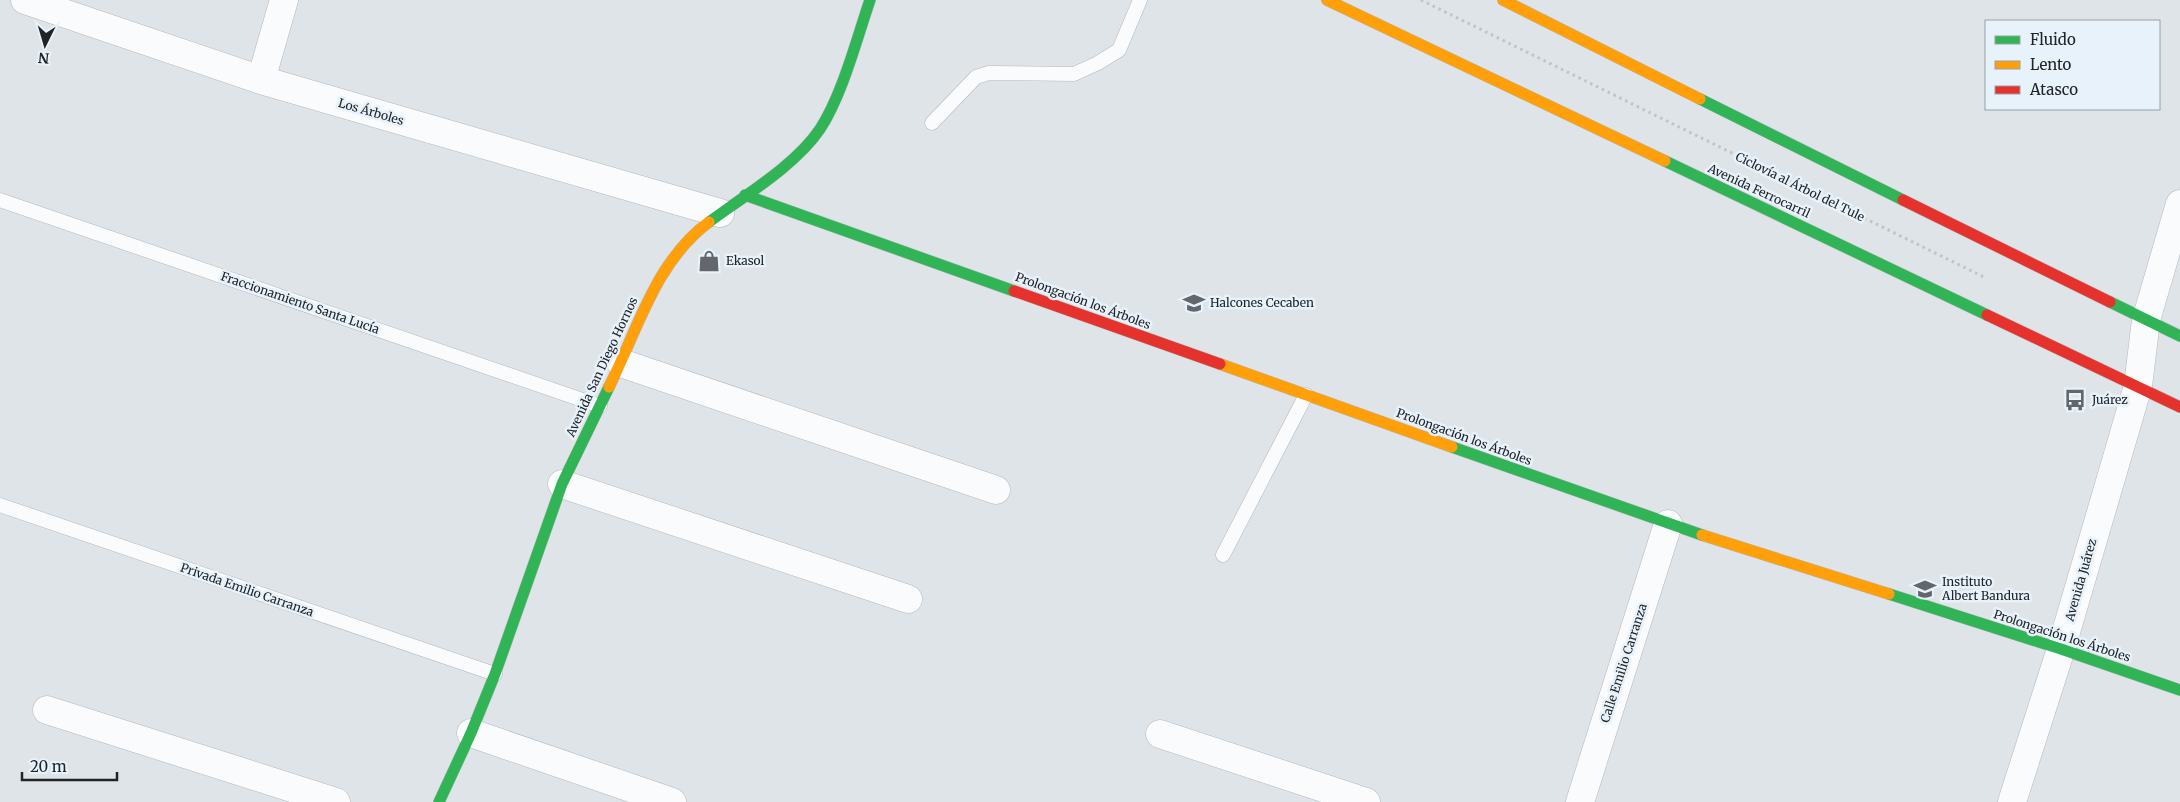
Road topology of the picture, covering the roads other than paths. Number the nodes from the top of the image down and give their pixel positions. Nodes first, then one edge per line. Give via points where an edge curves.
1 (25, 0) edge
2 (284, 0) edge
3 (870, 0) edge
4 (1140, 0) edge
5 (1327, 0) edge
6 (1503, 0) edge
7 (261, 80) junction
8 (932, 123) dead end
9 (745, 195) junction
10 (0, 200) edge
11 (2180, 204) edge
12 (720, 213) junction
13 (2146, 320) junction
14 (2180, 336) edge
15 (621, 363) junction
16 (2138, 386) junction
17 (1306, 395) junction
18 (600, 406) junction
19 (2180, 407) edge
20 (562, 484) junction
21 (996, 490) dead end
22 (0, 505) edge
23 (1668, 524) junction
24 (1223, 555) dead end
25 (908, 599) dead end
26 (2061, 649) junction
27 (495, 674) junction
28 (2180, 690) edge
29 (47, 710) dead end
30 (471, 733) junction
31 (1160, 734) dead end
32 (336, 802) edge
33 (439, 802) edge
34 (672, 802) edge
35 (1366, 802) edge
36 (1580, 802) edge
37 (2012, 802) edge

1 - 7 street, Los Árboles
2 - 7 street
3 - 9 street, Avenida San Diego Hornos via 835,99 820,129 790,162
4 - 8 lane via 1119,50 1098,63 1074,74 989,73 976,77
5 - 16 street, Avenida Ferrocarril
6 - 13 street
7 - 12 street, Los Árboles
9 - 12 street, Avenida San Diego Hornos
9 - 17 street, Prolongación los Árboles
10 - 18 lane, Fraccionamiento Santa Lucía
11 - 13 street, Avenida Juárez
12 - 15 street, Avenida San Diego Hornos via 676,250 655,284
13 - 14 street
13 - 16 street, Avenida Juárez
15 - 18 street, Avenida San Diego Hornos
15 - 21 street
16 - 19 street, Avenida Ferrocarril
16 - 26 street, Avenida Juárez
17 - 23 street, Prolongación los Árboles
17 - 24 lane
18 - 20 street, Avenida San Diego Hornos
20 - 25 street
20 - 27 street, Avenida San Diego Hornos
22 - 27 lane, Privada Emilio Carranza
23 - 26 street, Prolongación los Árboles
23 - 36 street, Calle Emilio Carranza
26 - 28 street, Prolongación los Árboles
26 - 37 street, Avenida Juárez
27 - 30 street, Avenida San Diego Hornos
29 - 32 street
30 - 33 street, Avenida San Diego Hornos
30 - 34 street
31 - 35 street

